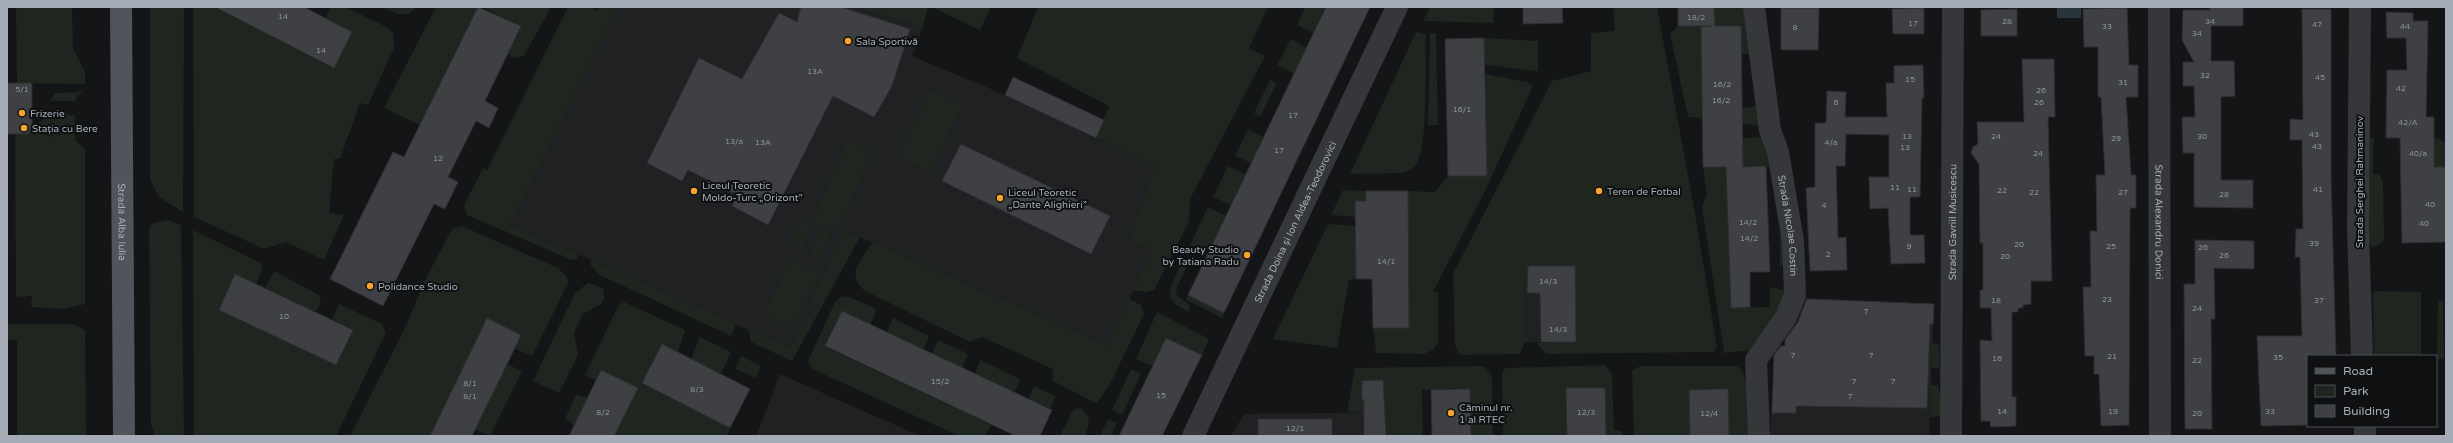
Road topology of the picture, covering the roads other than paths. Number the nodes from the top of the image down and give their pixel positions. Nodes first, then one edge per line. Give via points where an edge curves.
1 (121, 7) edge
2 (1397, 7) edge
3 (1754, 7) edge
4 (1953, 7) edge
5 (2159, 7) edge
6 (2360, 7) edge
7 (2362, 355) edge
8 (124, 436) edge
9 (1193, 436) edge
10 (1759, 436) edge
11 (1951, 436) edge
12 (2160, 436) edge

1 - 8 main road, Strada Alba Iulia
2 - 9 street, Strada Doina și Ion Aldea-Teodorovici
3 - 10 street, Strada Nicolae Costin via 1770,130 1778,152 1793,241 1795,294 1786,317 1756,360
4 - 11 street, Strada Gavriil Musicescu
5 - 12 street, Strada Alexandru Donici
6 - 7 street, Strada Serghei Rahmaninov via 2358,236

